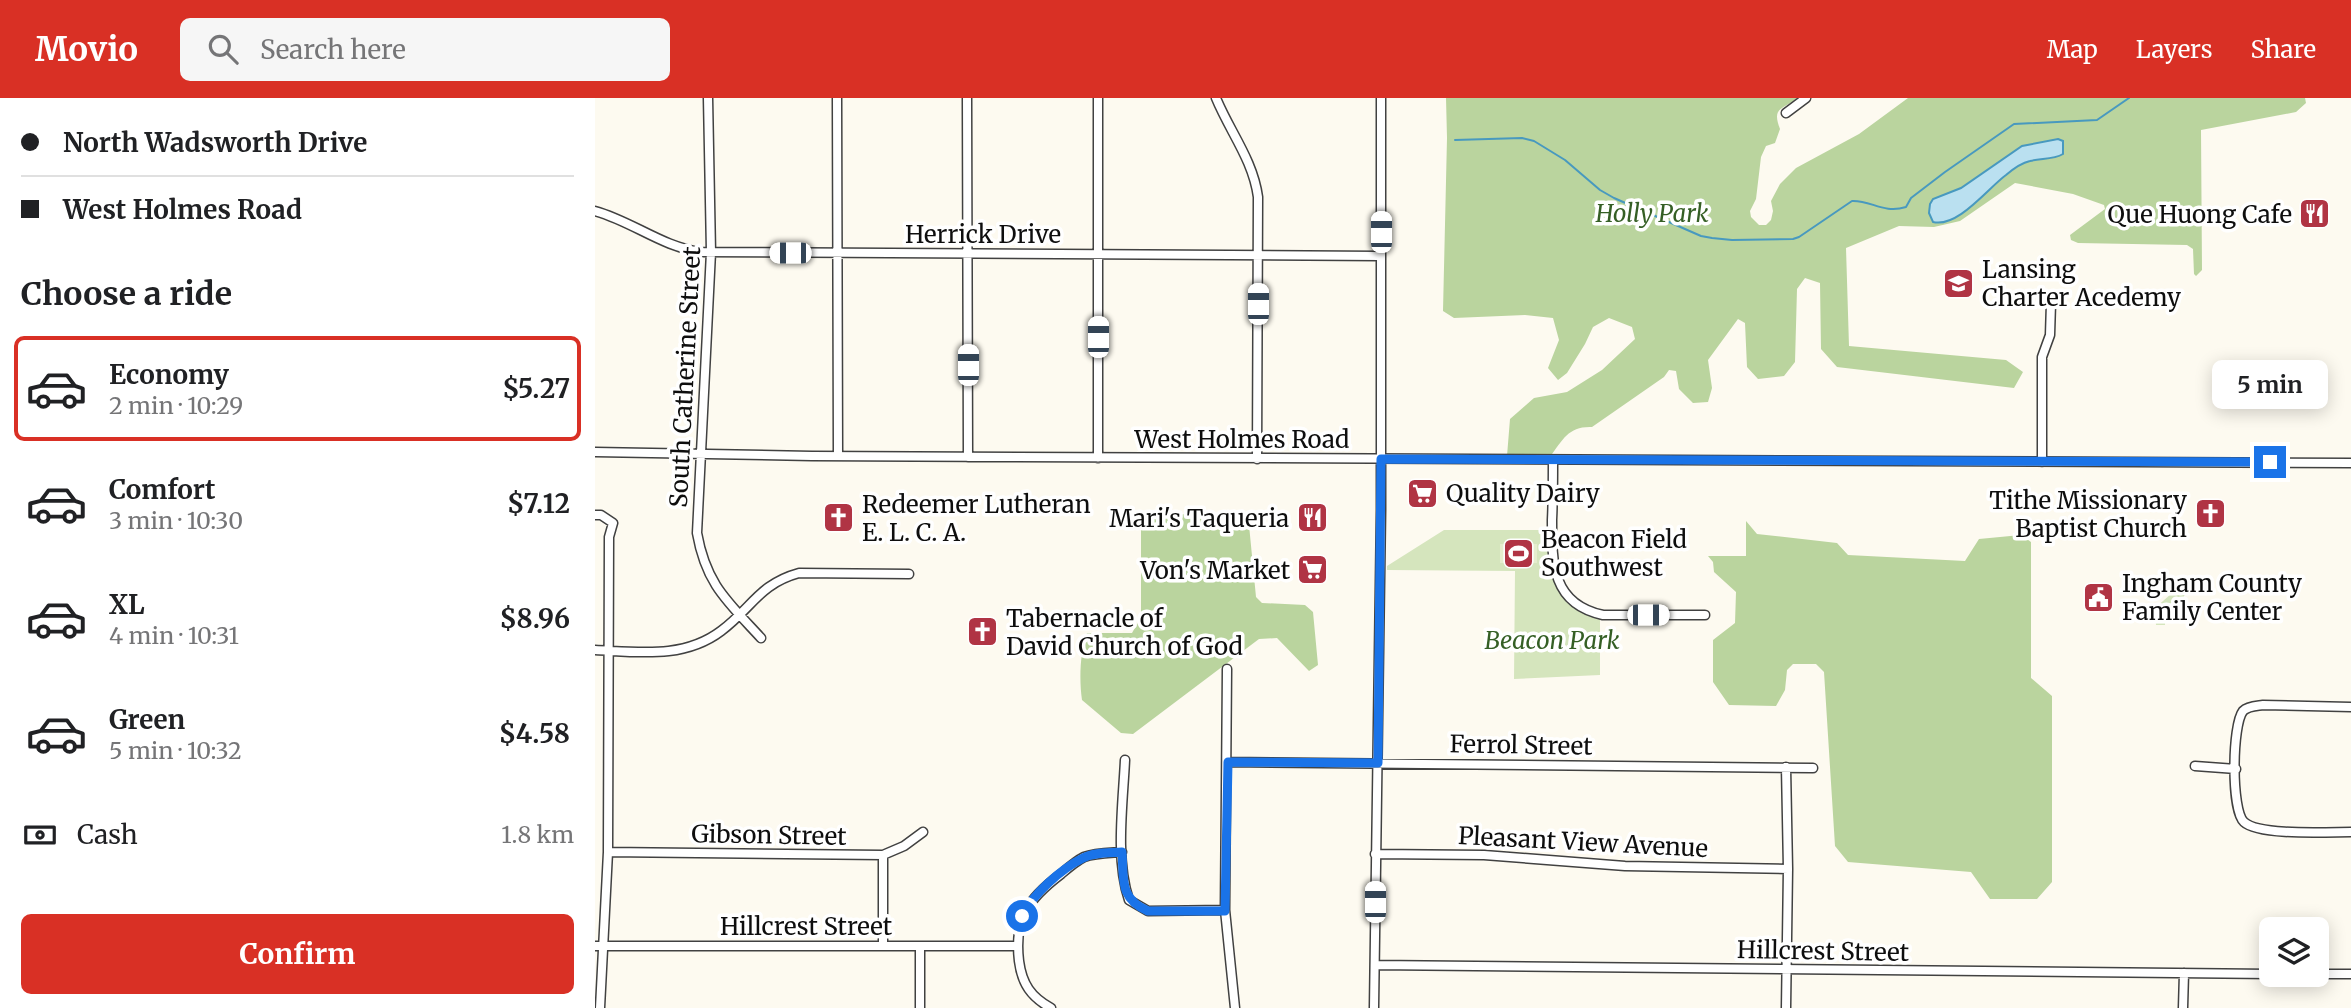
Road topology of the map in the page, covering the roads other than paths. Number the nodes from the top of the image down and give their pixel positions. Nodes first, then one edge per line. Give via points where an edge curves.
1 (708, 98) edge
2 (837, 98) edge
3 (967, 98) edge
4 (1098, 98) edge
5 (1216, 98) edge
6 (1381, 98) edge
7 (1806, 98) edge
8 (1786, 113) dead end
9 (595, 211) edge
10 (711, 251) junction
11 (837, 253) junction
12 (967, 253) junction
13 (1098, 253) junction
14 (1258, 255) junction
15 (1380, 256) junction
16 (2051, 303) dead end
17 (595, 452) edge
18 (700, 455) junction
19 (838, 456) junction
20 (968, 457) junction
21 (1098, 458) junction
22 (1257, 458) junction
23 (1381, 459) junction
24 (1553, 460) junction
25 (2042, 462) junction
26 (2351, 463) edge
27 (595, 515) edge
28 (909, 574) dead end
29 (739, 614) junction
30 (1705, 615) dead end
31 (761, 638) dead end
32 (595, 650) edge
33 (608, 651) junction
34 (1227, 669) dead end
35 (2351, 707) edge
36 (1125, 760) dead end
37 (1228, 762) junction
38 (1378, 763) junction
39 (2195, 766) dead end
40 (1786, 767) junction
41 (1813, 768) dead end
42 (2236, 769) junction
43 (923, 832) dead end
44 (2351, 832) edge
45 (608, 852) junction
46 (1122, 852) junction
47 (1375, 854) junction
48 (883, 855) junction
49 (1788, 869) junction
50 (1225, 911) junction
51 (599, 946) edge
52 (883, 946) junction
53 (920, 946) junction
54 (1017, 946) junction
55 (1375, 965) junction
56 (1787, 970) junction
57 (2184, 973) junction
58 (2259, 974) edge
59 (2329, 974) edge
60 (2351, 974) edge
61 (600, 1008) edge
62 (920, 1008) edge
63 (1051, 1008) edge
64 (1235, 1008) edge
65 (1374, 1008) edge
66 (1786, 1008) edge
67 (2183, 1008) edge

1 - 10 street, South Catherine Street
2 - 11 street
3 - 12 street
4 - 13 street
5 - 14 street via 1256,183
6 - 15 street
7 - 8 street
9 - 10 street, Herrick Drive via 682,250
10 - 11 street, Herrick Drive
10 - 18 street, South Catherine Street
11 - 12 street, Herrick Drive
11 - 19 street
12 - 13 street, Herrick Drive
12 - 20 street
13 - 14 street, Herrick Drive
13 - 21 street
14 - 15 street, Herrick Drive
14 - 22 street
15 - 23 street
16 - 25 street via 2050,335 2042,357
17 - 18 street, West Holmes Road
18 - 19 street, West Holmes Road
18 - 29 street, South Catherine Street via 700,551 718,590
19 - 20 street, West Holmes Road
20 - 21 street, West Holmes Road
21 - 22 street, West Holmes Road
22 - 23 street, West Holmes Road
23 - 24 street, West Holmes Road
23 - 38 street
24 - 25 street, West Holmes Road
24 - 30 street via 1553,560 1568,596 1590,612 1603,615
25 - 26 street, West Holmes Road
27 - 33 street via 613,523
28 - 29 street via 799,573 767,586
29 - 31 street, South Catherine Street
29 - 33 street via 705,642 684,649
32 - 33 street
33 - 45 street
34 - 37 street
35 - 42 street via 2250,707 2238,722
36 - 46 street
37 - 38 street, Ferrol Street
37 - 50 street
38 - 40 street, Ferrol Street
38 - 47 street
39 - 42 street
40 - 41 street, Ferrol Street
40 - 49 street
42 - 44 street via 2237,811 2254,828
43 - 48 street, Gibson Street
45 - 48 street, Gibson Street
45 - 51 street
46 - 50 street via 1124,887 1138,907 1148,911
46 - 54 street via 1083,858 1040,891 1022,916
47 - 49 street, Pleasant View Avenue
47 - 55 street
48 - 52 street
49 - 56 street
50 - 64 street
51 - 52 street, Hillcrest Street
51 - 61 street
52 - 53 street, Hillcrest Street
53 - 54 street, Hillcrest Street
53 - 62 street
54 - 63 street via 1026,988
55 - 56 street, Hillcrest Street
55 - 65 street
56 - 57 street, Hillcrest Street
56 - 66 street
57 - 58 street, Hillcrest Street
57 - 67 street
59 - 60 street

